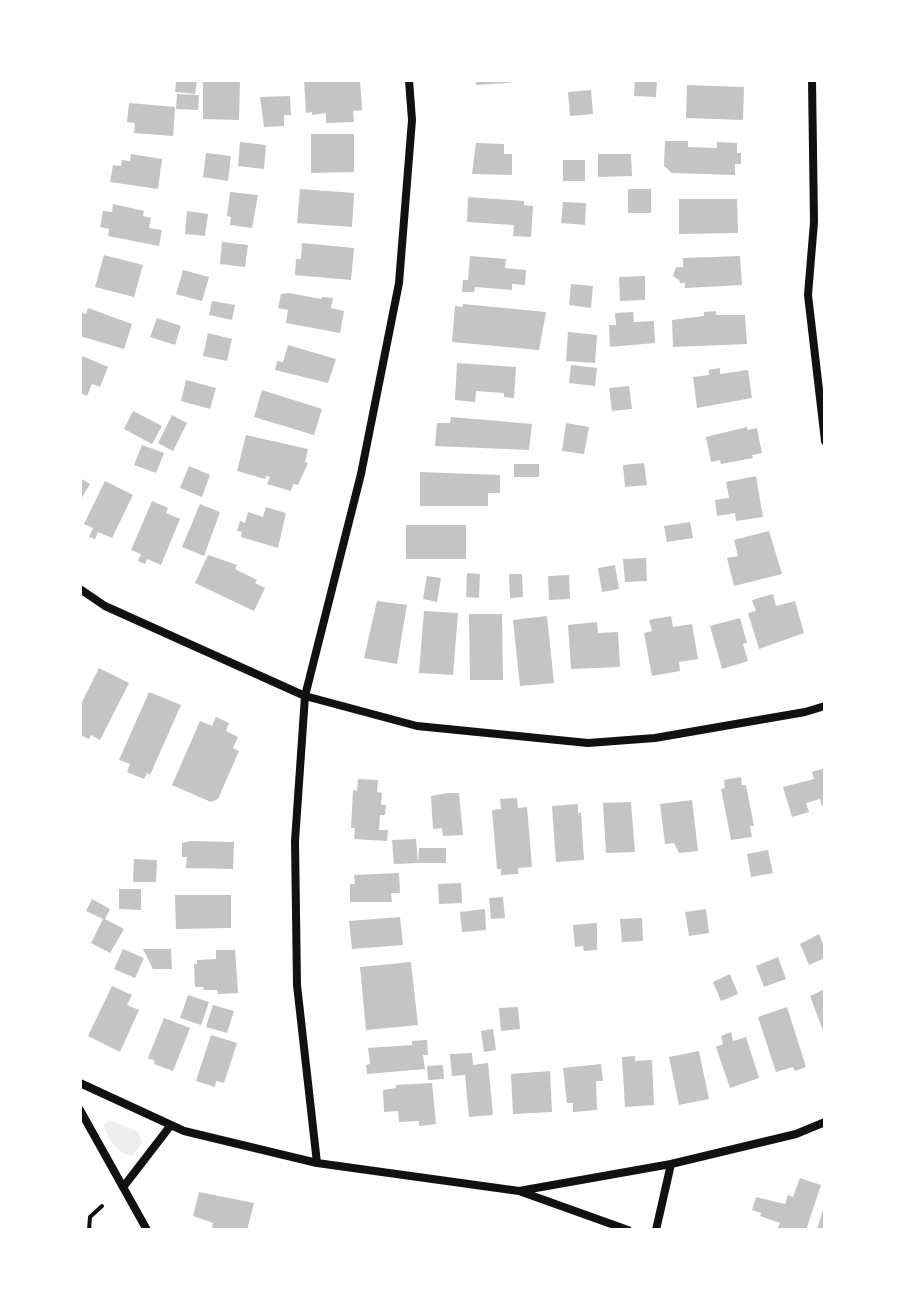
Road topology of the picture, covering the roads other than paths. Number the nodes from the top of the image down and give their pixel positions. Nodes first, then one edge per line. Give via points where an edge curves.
1 (409, 80) edge
2 (812, 80) edge
3 (825, 441) edge
4 (80, 589) edge
5 (305, 696) junction
6 (825, 706) edge
7 (80, 1083) edge
8 (80, 1110) edge
9 (825, 1122) edge
10 (171, 1125) junction
11 (317, 1163) junction
12 (671, 1164) junction
13 (124, 1186) junction
14 (519, 1191) junction
15 (147, 1230) edge
16 (628, 1230) edge
17 (656, 1230) edge

1 - 5 street via 412,120 399,283 361,474
2 - 3 street via 814,222 808,295
4 - 5 street via 105,606
5 - 6 street via 417,726 588,743 655,738
5 - 11 street via 295,841 297,985
7 - 10 street
8 - 13 street
9 - 12 street
10 - 11 street
10 - 13 street
11 - 14 street
12 - 14 street
12 - 17 street
13 - 15 street
14 - 16 street

